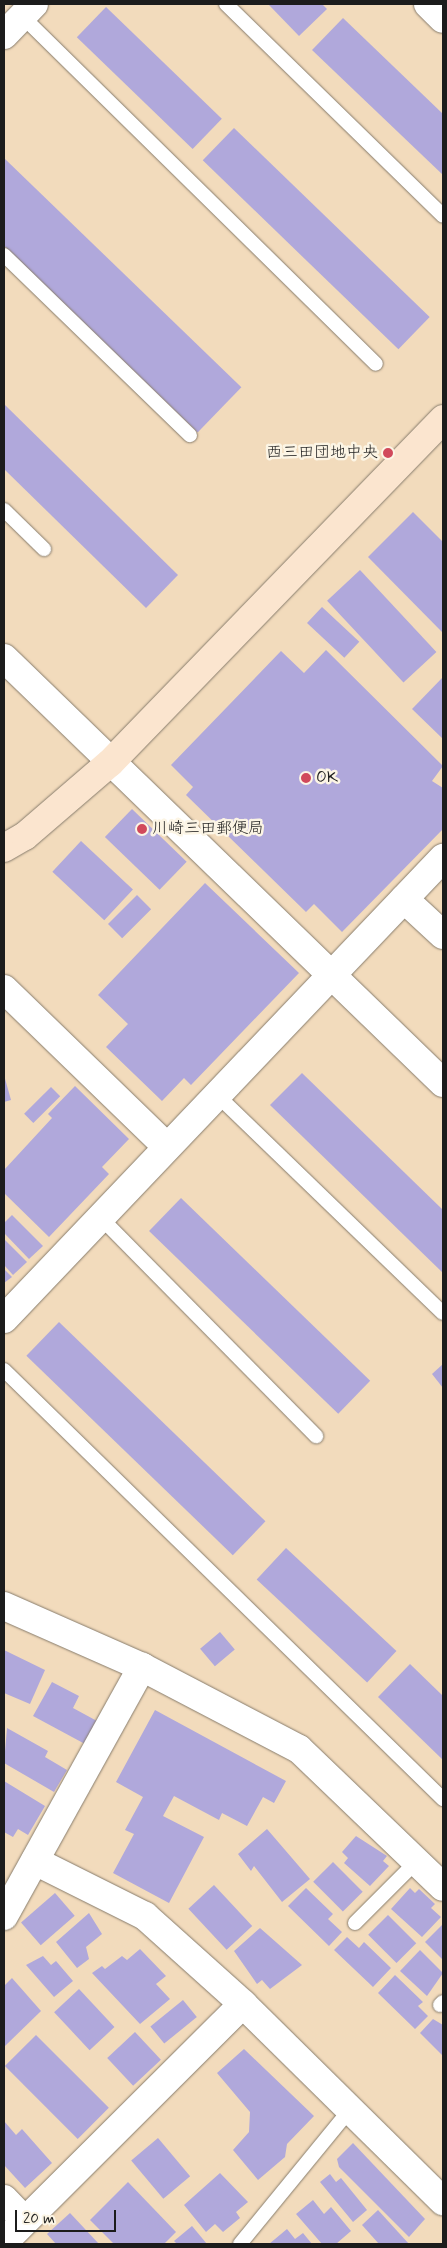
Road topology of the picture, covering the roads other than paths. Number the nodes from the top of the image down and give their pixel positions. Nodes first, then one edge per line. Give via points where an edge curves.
1 (226, 4) edge
2 (428, 4) edge
3 (20, 18) edge
4 (443, 19) edge
5 (443, 216) edge
6 (4, 255) edge
7 (376, 364) dead end
8 (443, 419) edge
9 (190, 435) dead end
10 (4, 510) edge
11 (44, 549) dead end
12 (4, 658) edge
13 (110, 763) junction
14 (4, 848) edge
15 (443, 858) edge
16 (404, 899) junction
17 (443, 935) edge
18 (332, 974) junction
19 (4, 989) edge
20 (443, 1083) edge
21 (216, 1094) junction
22 (166, 1146) junction
23 (100, 1217) junction
24 (443, 1313) edge
25 (4, 1317) edge
26 (4, 1370) edge
27 (316, 1436) dead end
28 (4, 1606) edge
29 (142, 1667) junction
30 (443, 1799) edge
31 (34, 1861) junction
32 (417, 1861) junction
33 (443, 1887) edge
34 (4, 1916) edge
35 (355, 1923) dead end
36 (243, 2004) junction
37 (348, 2112) junction
38 (4, 2199) edge
39 (443, 2202) edge
40 (24, 2220) junction
41 (4, 2242) edge
42 (240, 2244) edge

1 - 5 lane
2 - 4 street
3 - 7 lane
6 - 9 lane
8 - 13 street
10 - 11 lane
12 - 13 street
13 - 14 street via 26,836
13 - 18 street
15 - 16 street
16 - 17 street
16 - 18 street
18 - 20 street
18 - 21 street
19 - 22 street
21 - 22 street
21 - 24 lane
22 - 23 street
23 - 25 street
23 - 27 lane
26 - 30 lane
28 - 29 street
29 - 31 street
29 - 32 street via 299,1749
31 - 34 street
31 - 36 street via 145,1916
32 - 33 street
32 - 35 lane
36 - 37 street
36 - 40 street
37 - 39 street
37 - 42 lane
38 - 40 street
40 - 41 street

